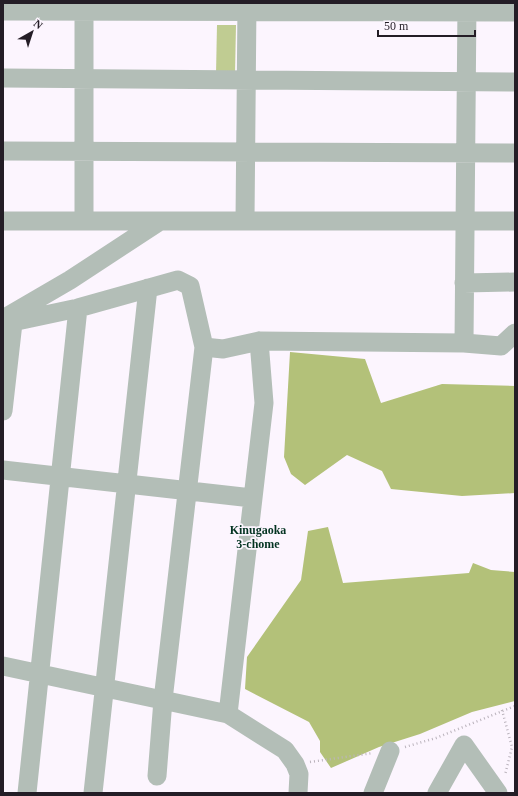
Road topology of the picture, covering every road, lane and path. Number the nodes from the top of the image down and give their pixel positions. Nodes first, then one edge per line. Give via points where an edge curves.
1 (84, 7) edge
2 (247, 7) edge
3 (467, 8) edge
4 (3, 11) edge
5 (515, 12) edge
6 (3, 78) edge
7 (84, 79) junction
8 (246, 80) junction
9 (466, 81) junction
10 (515, 82) edge
11 (3, 151) edge
12 (84, 151) junction
13 (246, 152) junction
14 (465, 153) junction
15 (515, 153) edge
16 (3, 221) edge
17 (84, 221) junction
18 (160, 221) junction
19 (464, 221) junction
20 (515, 221) edge
21 (245, 222) junction
22 (468, 283) junction
23 (515, 283) edge
24 (148, 288) junction
25 (78, 308) junction
26 (6, 322) edge
27 (515, 333) edge
28 (259, 341) junction
29 (464, 343) junction
30 (204, 347) junction
31 (3, 411) edge
32 (3, 470) edge
33 (60, 476) junction
34 (127, 484) junction
35 (188, 491) junction
36 (252, 498) junction
37 (3, 666) edge
38 (39, 674) junction
39 (104, 688) junction
40 (163, 700) junction
41 (515, 706) edge
42 (502, 710) junction
43 (228, 714) junction
44 (390, 751) junction
45 (295, 764) junction
46 (157, 776) dead end
47 (501, 785) edge
48 (27, 793) edge
49 (93, 793) edge
50 (298, 793) edge
51 (373, 793) edge
52 (437, 793) edge

1 - 2 street
1 - 4 street
1 - 7 street
2 - 3 street
2 - 8 street
3 - 5 street
3 - 9 street
6 - 7 street
7 - 8 street
7 - 12 street
8 - 9 street
8 - 13 street
9 - 10 street
9 - 14 street
11 - 12 street
12 - 13 street
12 - 17 street
13 - 14 street
13 - 21 street
14 - 15 street
14 - 19 street
16 - 17 street
17 - 18 street
18 - 21 street
18 - 26 street
19 - 20 street
19 - 21 street
19 - 22 street
22 - 23 street
22 - 29 street
24 - 25 street
24 - 30 street via 178,280 190,286
24 - 34 street
25 - 26 street
25 - 33 street
26 - 31 street
27 - 29 street via 501,346
28 - 29 street
28 - 30 street via 223,348
28 - 36 street via 264,403
30 - 35 street
32 - 33 street
33 - 34 street
33 - 38 street
34 - 35 street
34 - 39 street
35 - 36 street
35 - 40 street
36 - 43 street
37 - 38 street
38 - 39 street
38 - 48 street
39 - 40 street
39 - 49 street
40 - 43 street
40 - 46 street
41 - 42 path
42 - 44 path via 436,738
42 - 47 path via 512,747
43 - 45 street via 285,750
44 - 45 path
44 - 51 street
45 - 50 street via 299,774
47 - 52 street via 464,745

